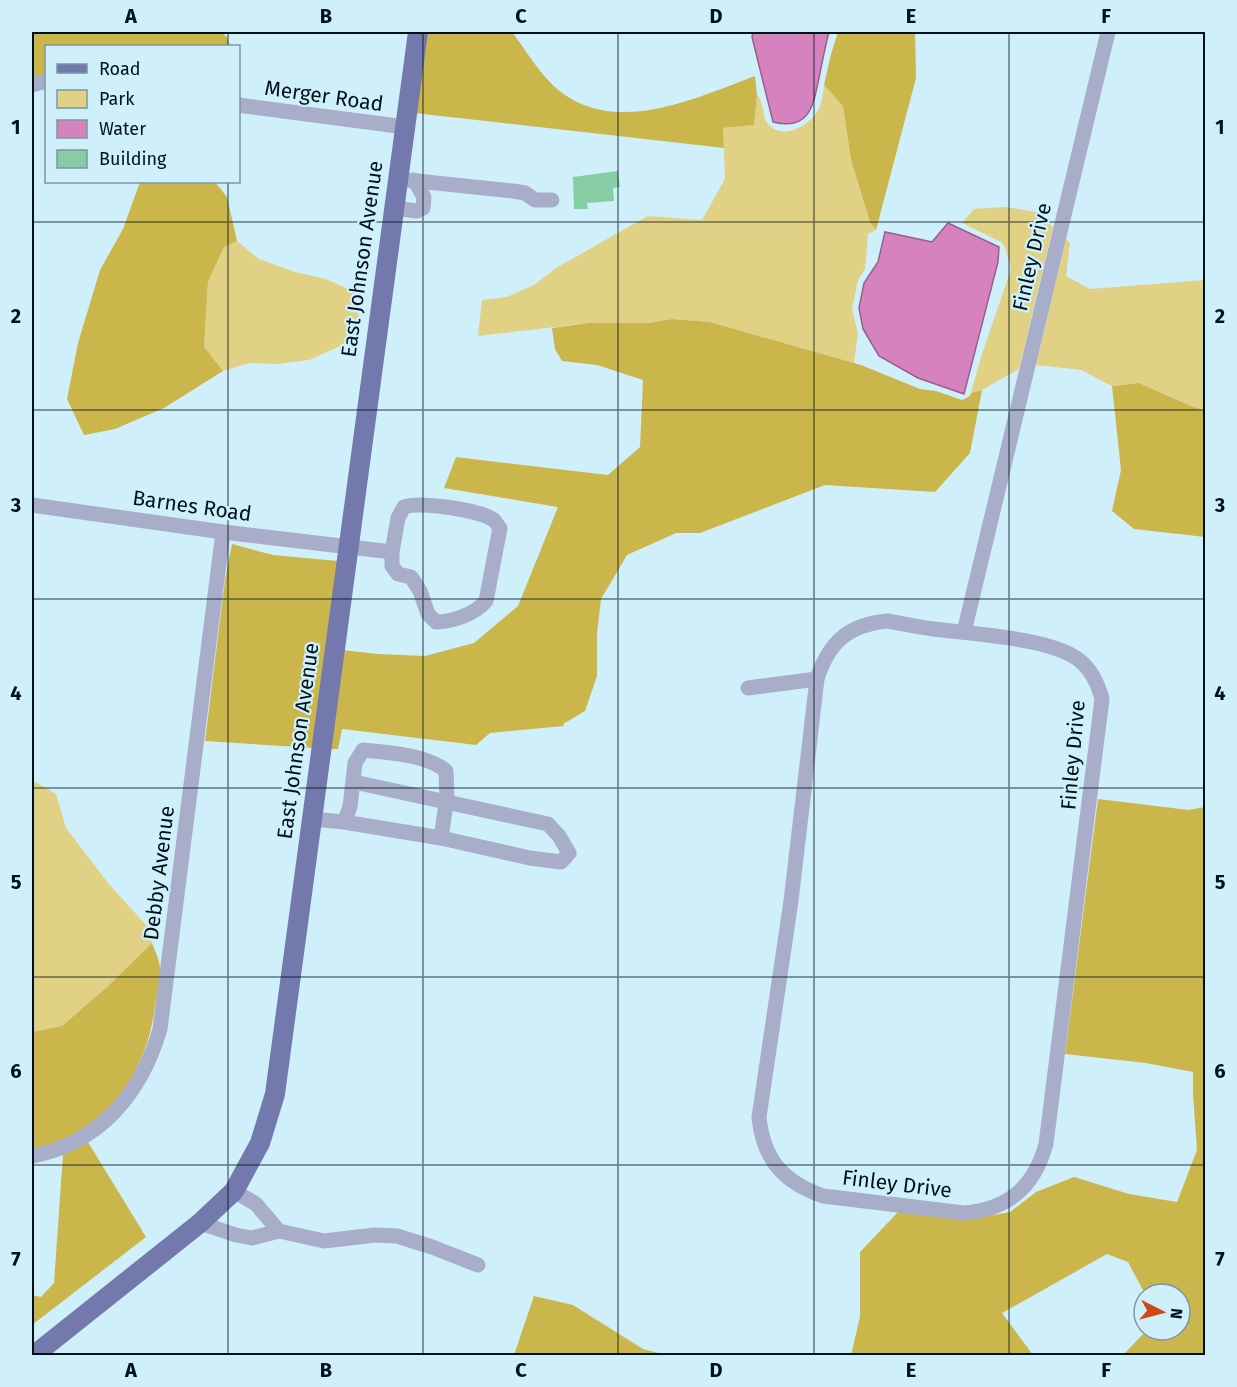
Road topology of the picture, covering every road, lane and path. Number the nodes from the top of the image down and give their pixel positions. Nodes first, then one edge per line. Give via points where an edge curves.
1 (417, 32) edge
2 (1108, 32) edge
3 (240, 105) edge
4 (405, 128) junction
5 (406, 180) junction
6 (552, 200) dead end
7 (394, 208) junction
8 (32, 505) edge
9 (223, 532) junction
10 (347, 547) junction
11 (392, 552) junction
12 (964, 632) junction
13 (818, 679) junction
14 (748, 688) dead end
15 (354, 782) junction
16 (445, 802) junction
17 (312, 819) junction
18 (344, 822) junction
19 (441, 838) junction
20 (32, 1156) edge
21 (234, 1191) junction
22 (200, 1223) junction
23 (279, 1231) junction
24 (478, 1265) dead end
25 (33, 1356) edge

1 - 4 main road, East Johnson Avenue
2 - 12 street, Finley Drive
3 - 4 street, Merger Road
4 - 5 main road, East Johnson Avenue
5 - 6 street via 513,191 535,200
5 - 7 main road, East Johnson Avenue
5 - 7 street via 424,197 423,208
7 - 10 main road, East Johnson Avenue
8 - 9 street, Barnes Road
9 - 10 street, Barnes Road
9 - 20 street, Debby Avenue via 160,1029 154,1051 133,1091 102,1124 64,1147
10 - 11 street, Barnes Road
10 - 17 main road, East Johnson Avenue
11 - 11 street via 392,566 398,574 411,577 428,614 436,622 444,622 479,609 486,602 500,528 495,520 475,513 412,504 404,507 398,518
12 - 13 street, Finley Drive via 887,621 862,625 831,649
12 - 13 street, Finley Drive via 1067,652 1093,675 1102,699 1046,1144 1038,1168 1024,1187 996,1206 964,1213 823,1196 804,1190 786,1177 765,1147 759,1117
13 - 14 street
15 - 16 street
15 - 16 street via 355,763 363,750 437,763 446,771
15 - 18 street
16 - 19 street
16 - 19 street via 548,824 569,853 561,862
17 - 18 street
17 - 21 main road, East Johnson Avenue via 275,1094 260,1143
18 - 19 street
21 - 22 main road, East Johnson Avenue
21 - 23 street via 265,1211
22 - 23 street via 252,1238
22 - 25 main road, East Johnson Avenue
23 - 24 street via 324,1241 397,1236

